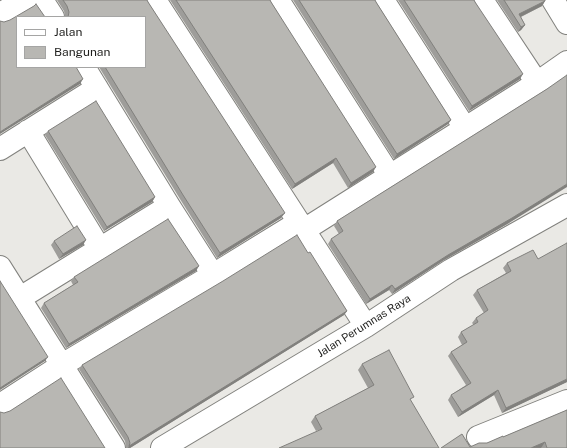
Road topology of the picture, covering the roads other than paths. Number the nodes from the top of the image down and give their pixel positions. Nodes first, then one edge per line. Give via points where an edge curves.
1 (24, 0) edge
2 (42, 0) edge
3 (155, 0) edge
4 (278, 0) edge
5 (383, 0) edge
6 (482, 0) edge
7 (553, 0) edge
8 (0, 14) edge
9 (52, 16) edge
10 (567, 23) edge
11 (567, 62) edge
12 (85, 68) edge
13 (537, 83) junction
14 (97, 88) junction
15 (465, 128) junction
16 (28, 132) junction
17 (0, 149) edge
18 (390, 176) junction
19 (567, 205) edge
20 (169, 206) junction
21 (302, 226) junction
22 (100, 249) junction
23 (0, 267) edge
24 (213, 275) junction
25 (20, 298) junction
26 (366, 326) junction
27 (62, 365) junction
28 (567, 402) edge
29 (0, 405) edge
30 (478, 437) dead end
31 (114, 448) edge
32 (162, 448) edge

1 - 8 street
2 - 9 street
3 - 21 street
4 - 18 street
5 - 15 street
6 - 13 street
7 - 10 street
11 - 13 street
12 - 14 street
13 - 15 street
14 - 16 street
14 - 20 street
15 - 18 street
16 - 17 street
16 - 22 street
18 - 21 street
19 - 26 street, Jalan Perumnas Raya via 451,270
20 - 22 street
20 - 24 street
21 - 24 street
21 - 26 street
22 - 25 street
23 - 25 street
24 - 27 street
25 - 27 street
26 - 32 street, Jalan Perumnas Raya
27 - 29 street
27 - 31 street
28 - 30 street

